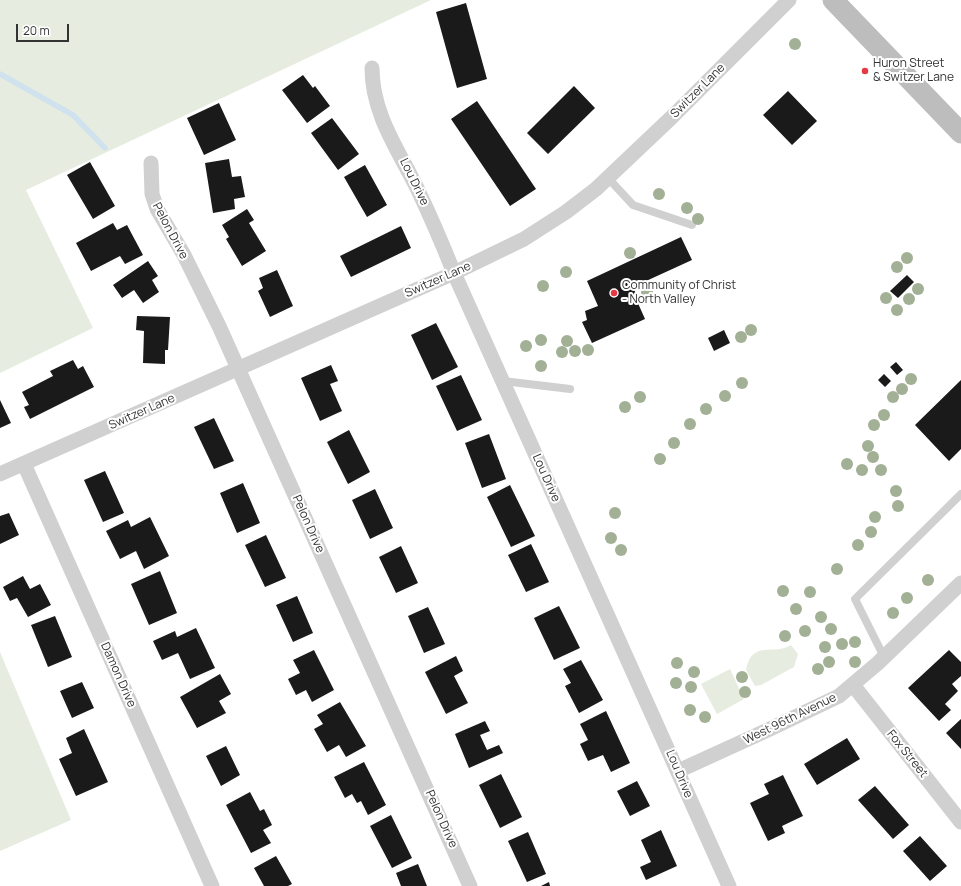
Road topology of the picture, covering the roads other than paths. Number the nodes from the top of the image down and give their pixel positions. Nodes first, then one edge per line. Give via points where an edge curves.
1 (789, 0) edge
2 (833, 0) edge
3 (372, 68) dead end
4 (961, 133) edge
5 (151, 162) dead end
6 (608, 178) junction
7 (692, 225) dead end
8 (454, 273) junction
9 (238, 369) junction
10 (503, 381) junction
11 (570, 389) dead end
12 (24, 464) junction
13 (0, 474) edge
14 (961, 494) edge
15 (961, 583) edge
16 (884, 657) junction
17 (853, 685) junction
18 (678, 771) junction
19 (961, 822) edge
20 (212, 886) edge
21 (470, 886) edge
22 (729, 886) edge

1 - 6 street, Switzer Lane
2 - 4 main road
3 - 8 street, Lou Drive via 373,95 382,120 432,217
5 - 9 street, Pelon Drive via 152,194 157,209 187,262
6 - 7 lane via 633,204
6 - 8 street, Switzer Lane via 553,222
8 - 9 street, Switzer Lane
8 - 10 street, Lou Drive
9 - 12 street, Switzer Lane
9 - 21 street, Pelon Drive
10 - 11 lane
10 - 18 street, Lou Drive
12 - 13 street, Switzer Lane
12 - 20 street, Damon Drive
14 - 16 lane via 855,599
15 - 16 street, West 96th Avenue
16 - 17 street, West 96th Avenue
17 - 18 street, West 96th Avenue via 827,703
17 - 19 street, Fox Street
18 - 22 street, Lou Drive

